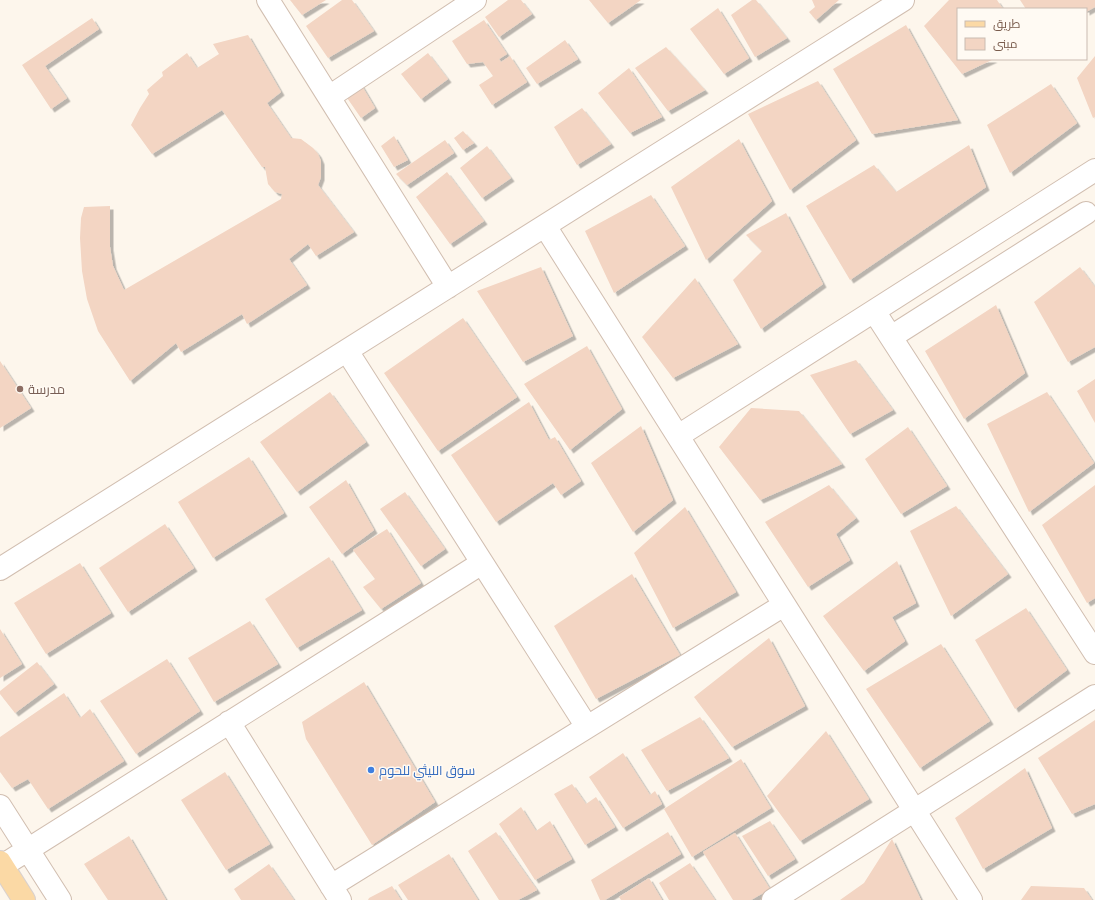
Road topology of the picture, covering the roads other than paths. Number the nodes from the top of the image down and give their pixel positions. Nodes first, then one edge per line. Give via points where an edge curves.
1 (268, 0) edge
2 (475, 0) edge
3 (903, 0) edge
4 (329, 97) junction
5 (1095, 170) edge
6 (1070, 186) junction
7 (1090, 221) edge
8 (545, 226) junction
9 (448, 287) junction
10 (874, 311) junction
11 (891, 337) junction
12 (347, 351) junction
13 (678, 436) junction
14 (482, 563) junction
15 (0, 570) edge
16 (784, 605) junction
17 (1095, 653) edge
18 (1095, 696) edge
19 (229, 722) junction
20 (587, 727) junction
21 (0, 806) edge
22 (914, 810) junction
23 (28, 850) junction
24 (1, 864) edge
25 (335, 893) edge
26 (24, 900) edge
27 (60, 900) edge
28 (773, 900) edge
29 (971, 900) edge

1 - 4 street
2 - 4 street
3 - 8 street
4 - 9 street
5 - 6 street
6 - 7 street
6 - 10 street
7 - 11 street
8 - 9 street
8 - 13 street
9 - 12 street
10 - 11 street
10 - 13 street
11 - 17 street
12 - 14 street
12 - 15 street
13 - 16 street
14 - 19 street
14 - 20 street
16 - 20 street
16 - 22 street
18 - 22 street
19 - 23 street
19 - 25 street
20 - 25 street
21 - 23 street
22 - 28 street
22 - 29 street
23 - 24 street
23 - 27 street
24 - 26 main road

